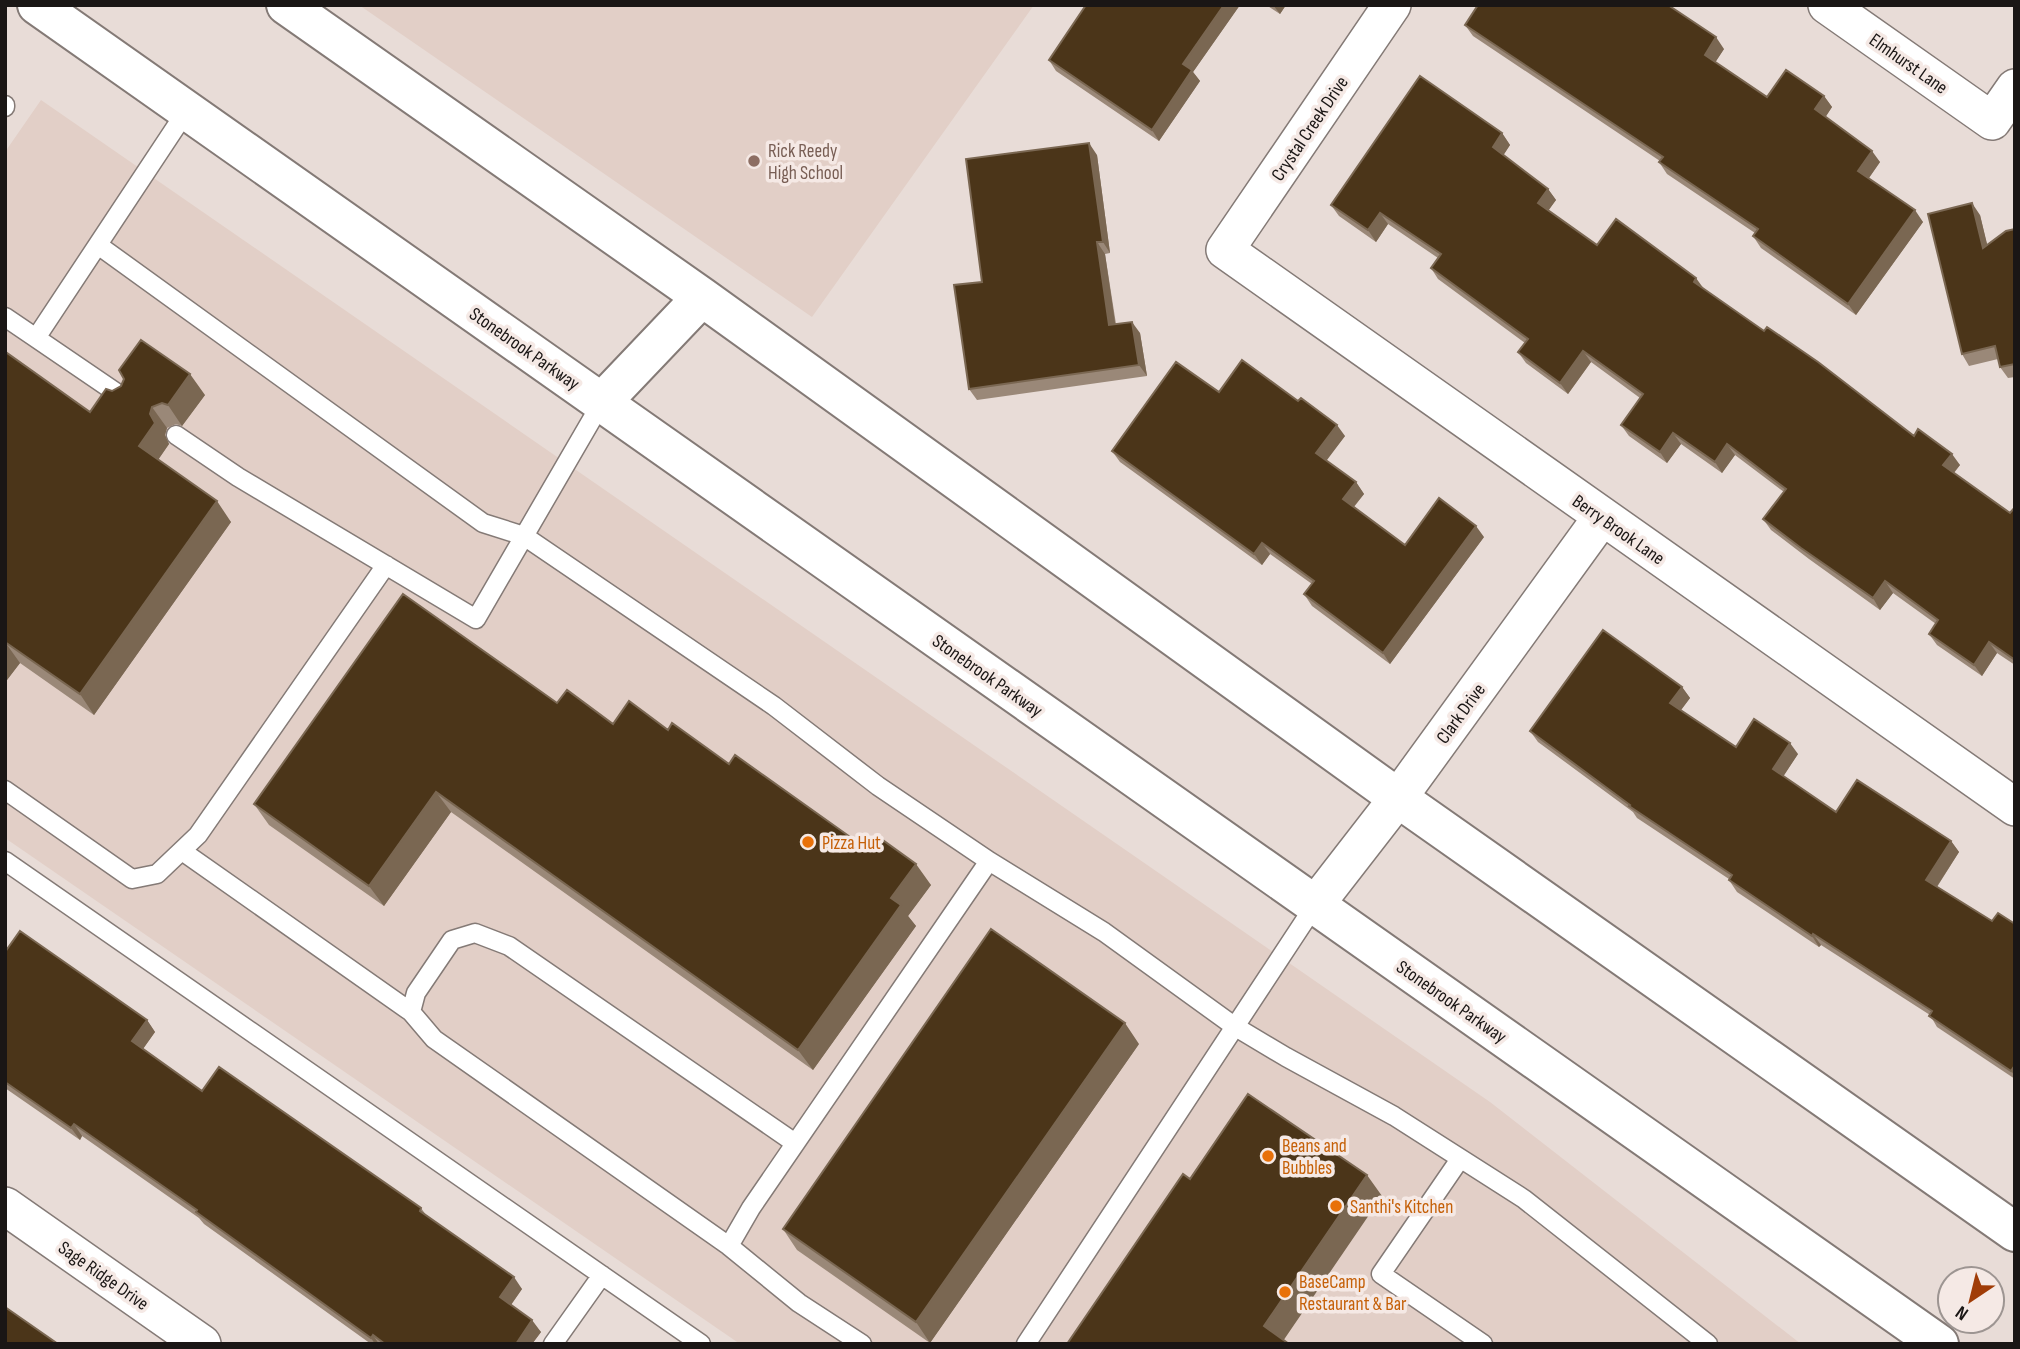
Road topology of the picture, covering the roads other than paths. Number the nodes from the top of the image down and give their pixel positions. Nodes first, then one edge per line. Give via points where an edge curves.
1 (37, 5) edge
2 (286, 5) edge
3 (1392, 5) edge
4 (1827, 5) edge
5 (2015, 88) edge
6 (187, 110) junction
7 (98, 245) junction
8 (1225, 250) joint
9 (702, 297) junction
10 (5, 317) edge
11 (36, 338) junction
12 (127, 400) edge
13 (602, 402) junction
14 (176, 435) edge
15 (1602, 517) junction
16 (524, 536) junction
17 (386, 565) junction
18 (5, 790) edge
19 (1398, 798) junction
20 (2015, 807) edge
21 (182, 850) junction
22 (5, 861) edge
23 (989, 861) junction
24 (1315, 905) junction
25 (411, 1012) junction
26 (1234, 1026) junction
27 (795, 1143) junction
28 (1460, 1159) junction
29 (5, 1206) edge
30 (2015, 1232) edge
31 (729, 1246) junction
32 (602, 1275) junction
33 (202, 1344) edge
34 (553, 1344) edge
35 (701, 1344) edge
36 (862, 1344) edge
37 (1026, 1344) edge
38 (1483, 1344) edge
39 (1708, 1344) edge
40 (1939, 1344) edge

1 - 6 main road, Stonebrook Parkway
2 - 9 main road
3 - 8 street, Crystal Creek Drive
4 - 5 street, Elmhurst Lane via 1992,121
6 - 7 lane
6 - 13 main road, Stonebrook Parkway
7 - 11 lane
7 - 16 lane via 483,523
8 - 15 street, Berry Brook Lane
9 - 13 main road
9 - 19 main road
10 - 11 lane
11 - 12 lane
13 - 16 lane
13 - 24 main road, Stonebrook Parkway
14 - 17 lane
15 - 19 street, Clark Drive
15 - 20 street, Berry Brook Lane
16 - 17 lane via 476,619
16 - 23 lane via 774,706 878,786
17 - 21 lane via 198,835
18 - 21 lane via 132,879 157,874
19 - 24 street, Clark Drive
19 - 30 main road
21 - 25 lane
22 - 32 lane
23 - 26 lane via 1104,932
23 - 27 lane
24 - 26 lane
24 - 40 main road, Stonebrook Parkway
25 - 27 lane via 416,993 452,940 475,933 509,946
25 - 31 lane via 434,1038
26 - 28 lane via 1395,1116
26 - 37 lane
27 - 31 lane
28 - 38 lane via 1381,1274
28 - 39 lane via 1524,1199
29 - 33 street, Sage Ridge Drive
31 - 36 lane via 799,1303
32 - 34 lane
32 - 35 lane

